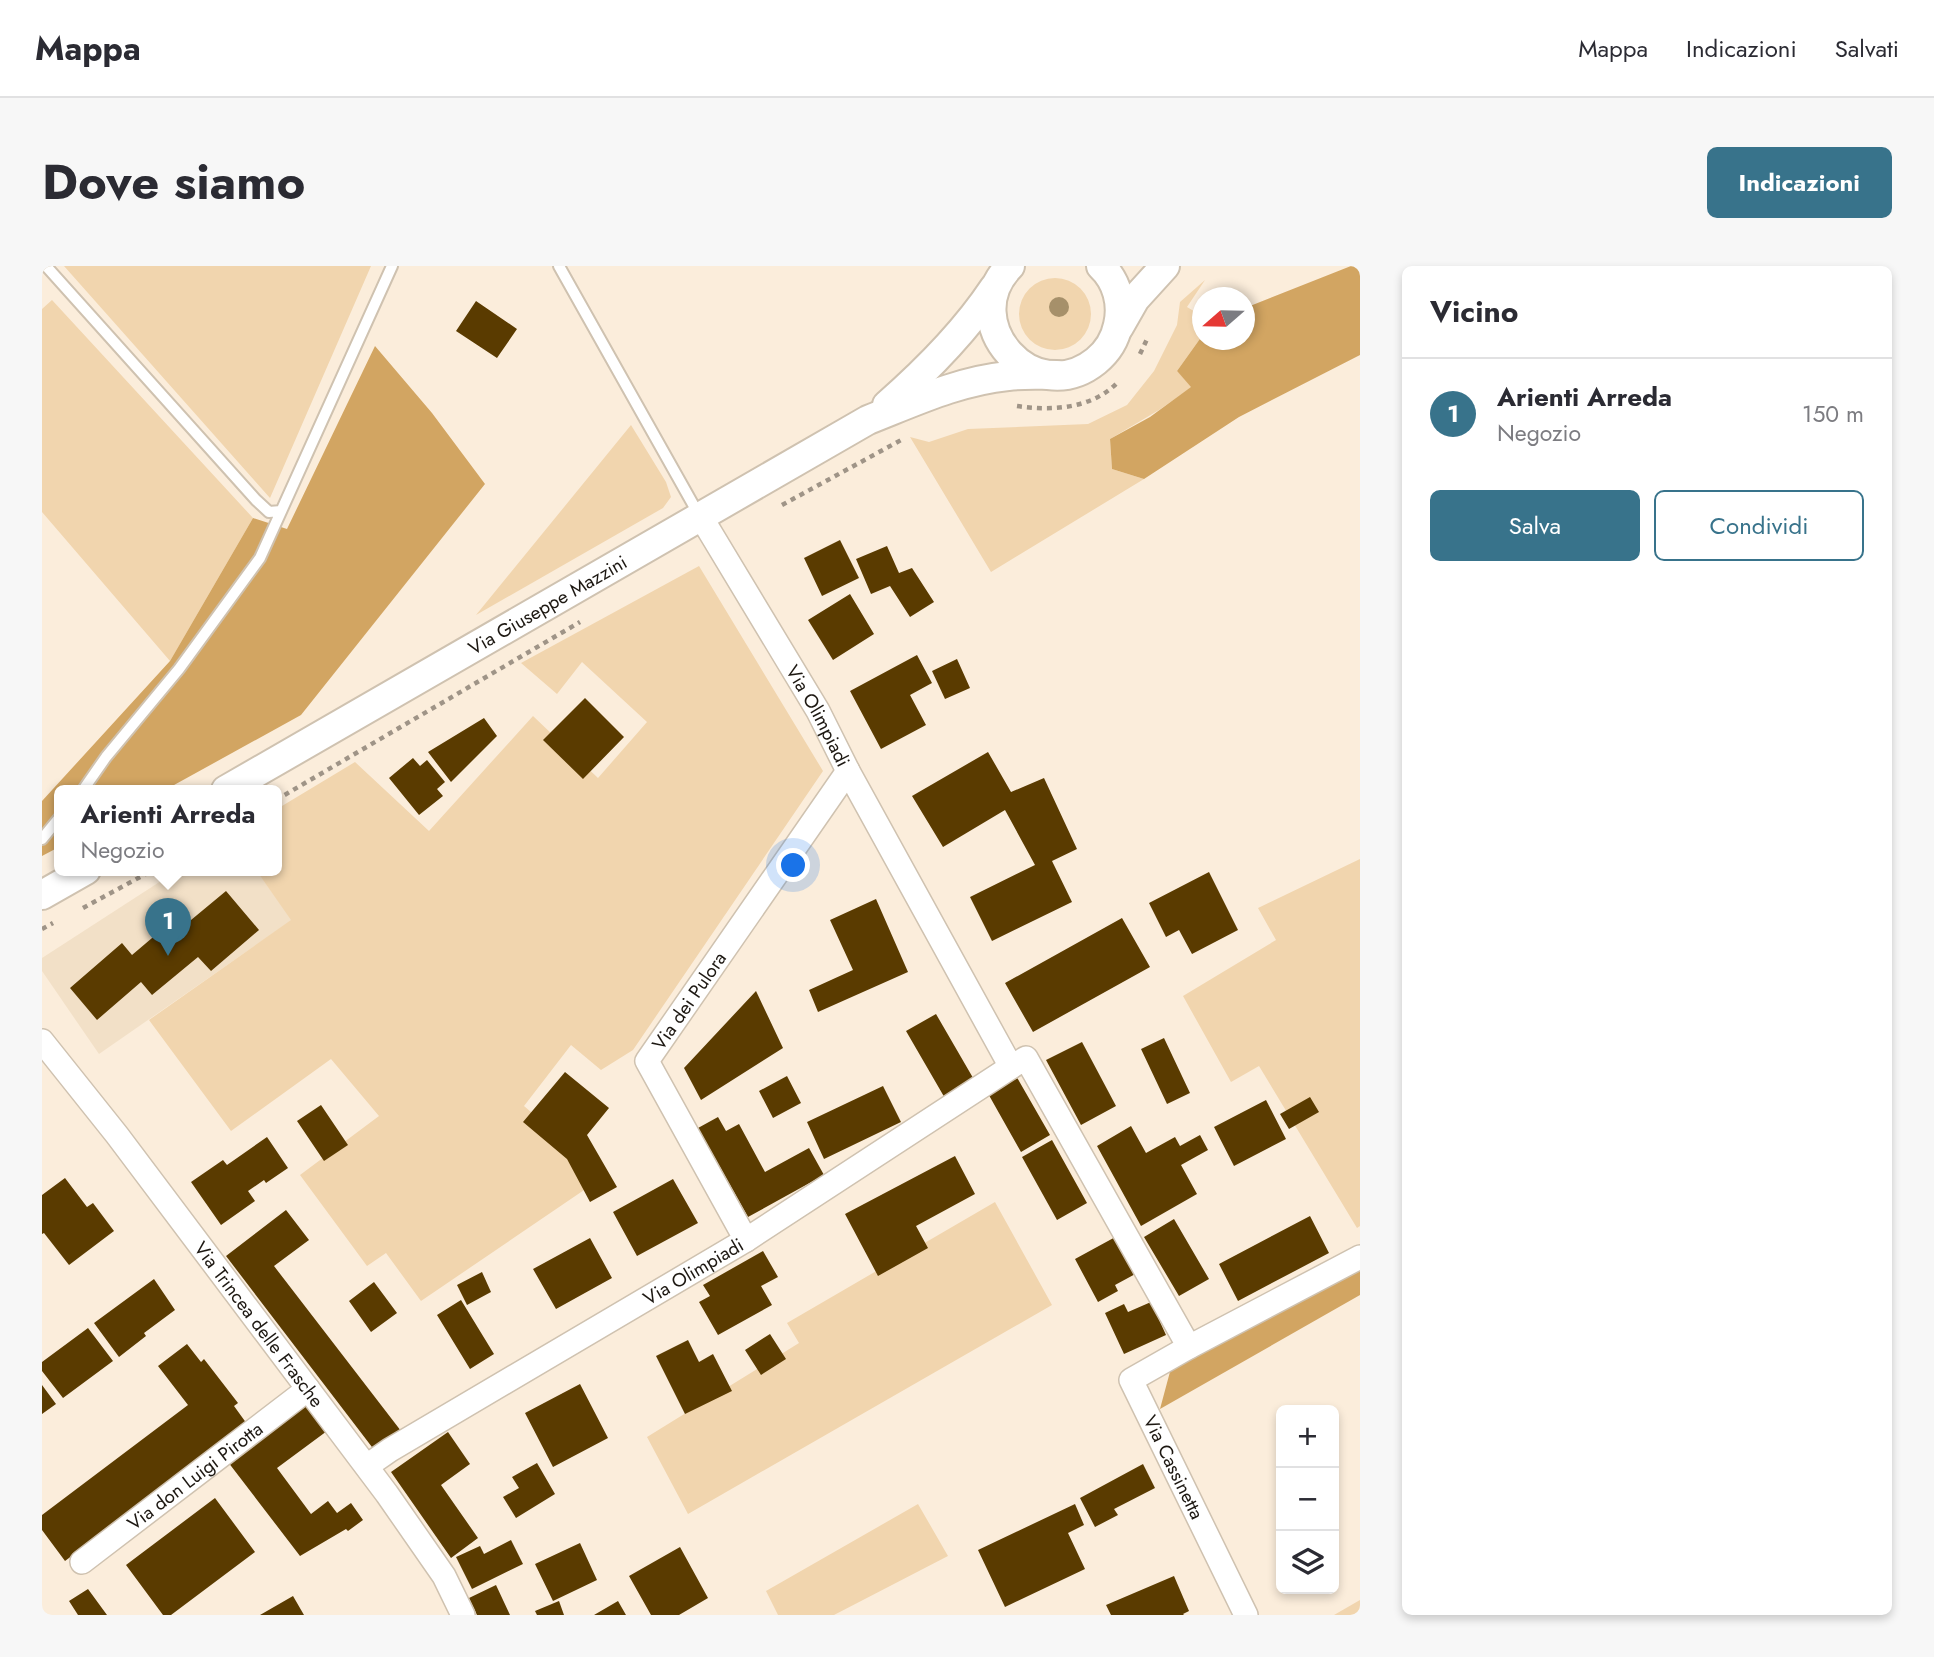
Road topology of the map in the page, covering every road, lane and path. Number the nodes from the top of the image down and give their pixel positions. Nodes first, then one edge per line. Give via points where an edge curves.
1 (46, 266) edge
2 (392, 266) edge
3 (559, 266) edge
4 (1101, 266) edge
5 (1165, 266) edge
6 (995, 287) edge
7 (1151, 331) dead end
8 (1114, 339) junction
9 (1138, 357) dead end
10 (1057, 375) junction
11 (1118, 382) dead end
12 (1008, 406) dead end
13 (869, 420) junction
14 (909, 436) dead end
15 (773, 510) dead end
16 (281, 511) junction
17 (701, 517) junction
18 (590, 616) dead end
19 (848, 771) junction
20 (86, 785) edge
21 (235, 785) edge
22 (282, 796) edge
23 (54, 824) edge
24 (42, 839) edge
25 (75, 876) edge
26 (142, 876) edge
27 (42, 895) edge
28 (79, 909) dead end
29 (54, 922) dead end
30 (42, 929) edge
31 (42, 1041) edge
32 (1011, 1067) junction
33 (746, 1240) junction
34 (1360, 1257) edge
35 (1189, 1347) junction
36 (309, 1389) junction
37 (367, 1466) junction
38 (82, 1562) dead end
39 (463, 1615) edge
40 (1246, 1615) edge

1 - 16 lane via 256,500 269,512
2 - 16 lane
3 - 17 lane
4 - 8 street via 1118,296 1120,319
5 - 8 street via 1135,299
6 - 10 street via 1002,345 1014,360 1036,372
6 - 13 street, Via Giuseppe Mazzini via 923,373
7 - 9 path
8 - 10 street, Via Giuseppe Mazzini via 1088,367
10 - 13 street, Via Giuseppe Mazzini via 966,383
11 - 12 path via 1087,403 1069,407
13 - 17 street, Via Giuseppe Mazzini
14 - 15 path
16 - 20 lane via 260,558 179,670
17 - 19 street, Via Olimpiadi via 803,685
17 - 21 street, Via Giuseppe Mazzini
18 - 22 path
19 - 32 street, Via Olimpiadi
19 - 33 street, Via dei Pulora via 647,1061
23 - 24 lane
25 - 27 street
26 - 28 path
29 - 30 path
31 - 36 street, Via Trincea delle Frasche
32 - 33 street, Via Olimpiadi
32 - 35 street via 1026,1058
33 - 37 street, Via Olimpiadi
34 - 35 street
35 - 40 street, Via Cassinetta via 1131,1380
36 - 37 street, Via Trincea delle Frasche
36 - 38 street, Via don Luigi Pirotta
37 - 39 street, Via Trincea delle Frasche via 444,1576

